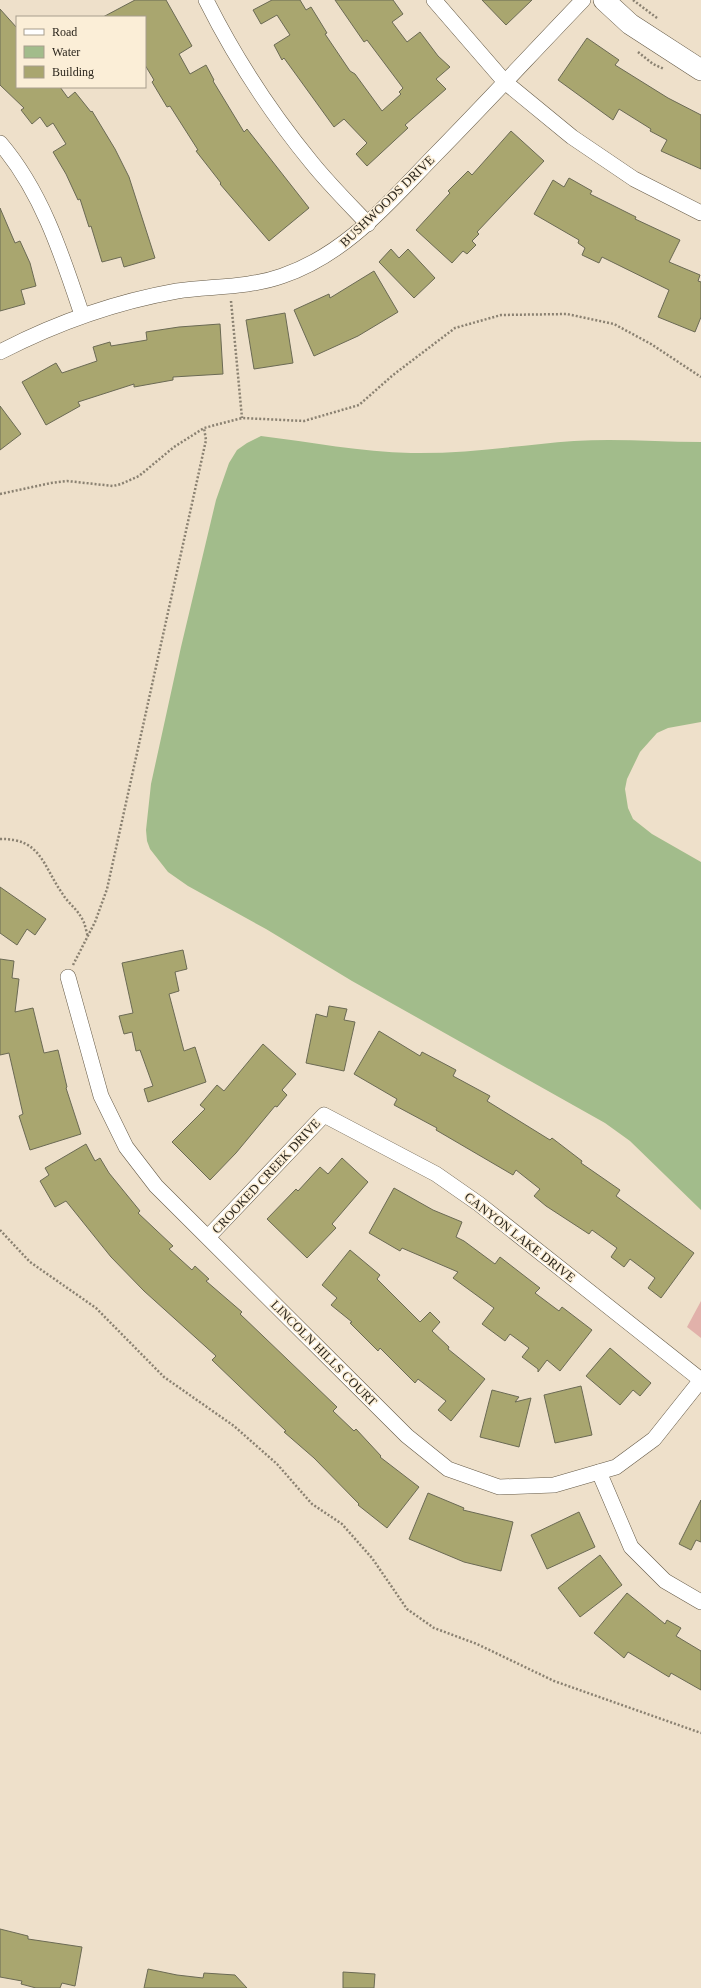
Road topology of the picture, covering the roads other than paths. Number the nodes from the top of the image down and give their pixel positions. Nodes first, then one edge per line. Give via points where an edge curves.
1 (206, 0) edge
2 (434, 0) edge
3 (583, 0) edge
4 (604, 0) edge
5 (701, 70) edge
6 (504, 82) junction
7 (0, 143) edge
8 (701, 213) edge
9 (368, 224) junction
10 (82, 315) junction
11 (0, 352) edge
12 (68, 977) road end
13 (324, 1115) joint
14 (209, 1236) junction
15 (701, 1380) edge
16 (599, 1472) junction
17 (701, 1602) edge

1 - 9 street via 256,88 312,164
2 - 6 street
3 - 6 street, BUSHWOODS DRIVE
4 - 5 street via 630,24
6 - 8 street via 572,137 628,175
6 - 9 street, BUSHWOODS DRIVE
7 - 10 street via 16,162 44,213 64,260
9 - 10 street, BUSHWOODS DRIVE via 335,251 282,276 251,285 179,291 142,298
10 - 11 street, BUSHWOODS DRIVE via 47,328
12 - 14 street, LINCOLN HILLS COURT via 101,1096 126,1148 156,1186
13 - 14 street, CROOKED CREEK DRIVE
13 - 15 street, CANYON LAKE DRIVE via 436,1174 479,1204
14 - 16 street, LINCOLN HILLS COURT via 407,1436 448,1469 498,1486 554,1485
15 - 16 street, LINCOLN HILLS COURT via 654,1439 616,1468
16 - 17 street via 631,1547 665,1581

